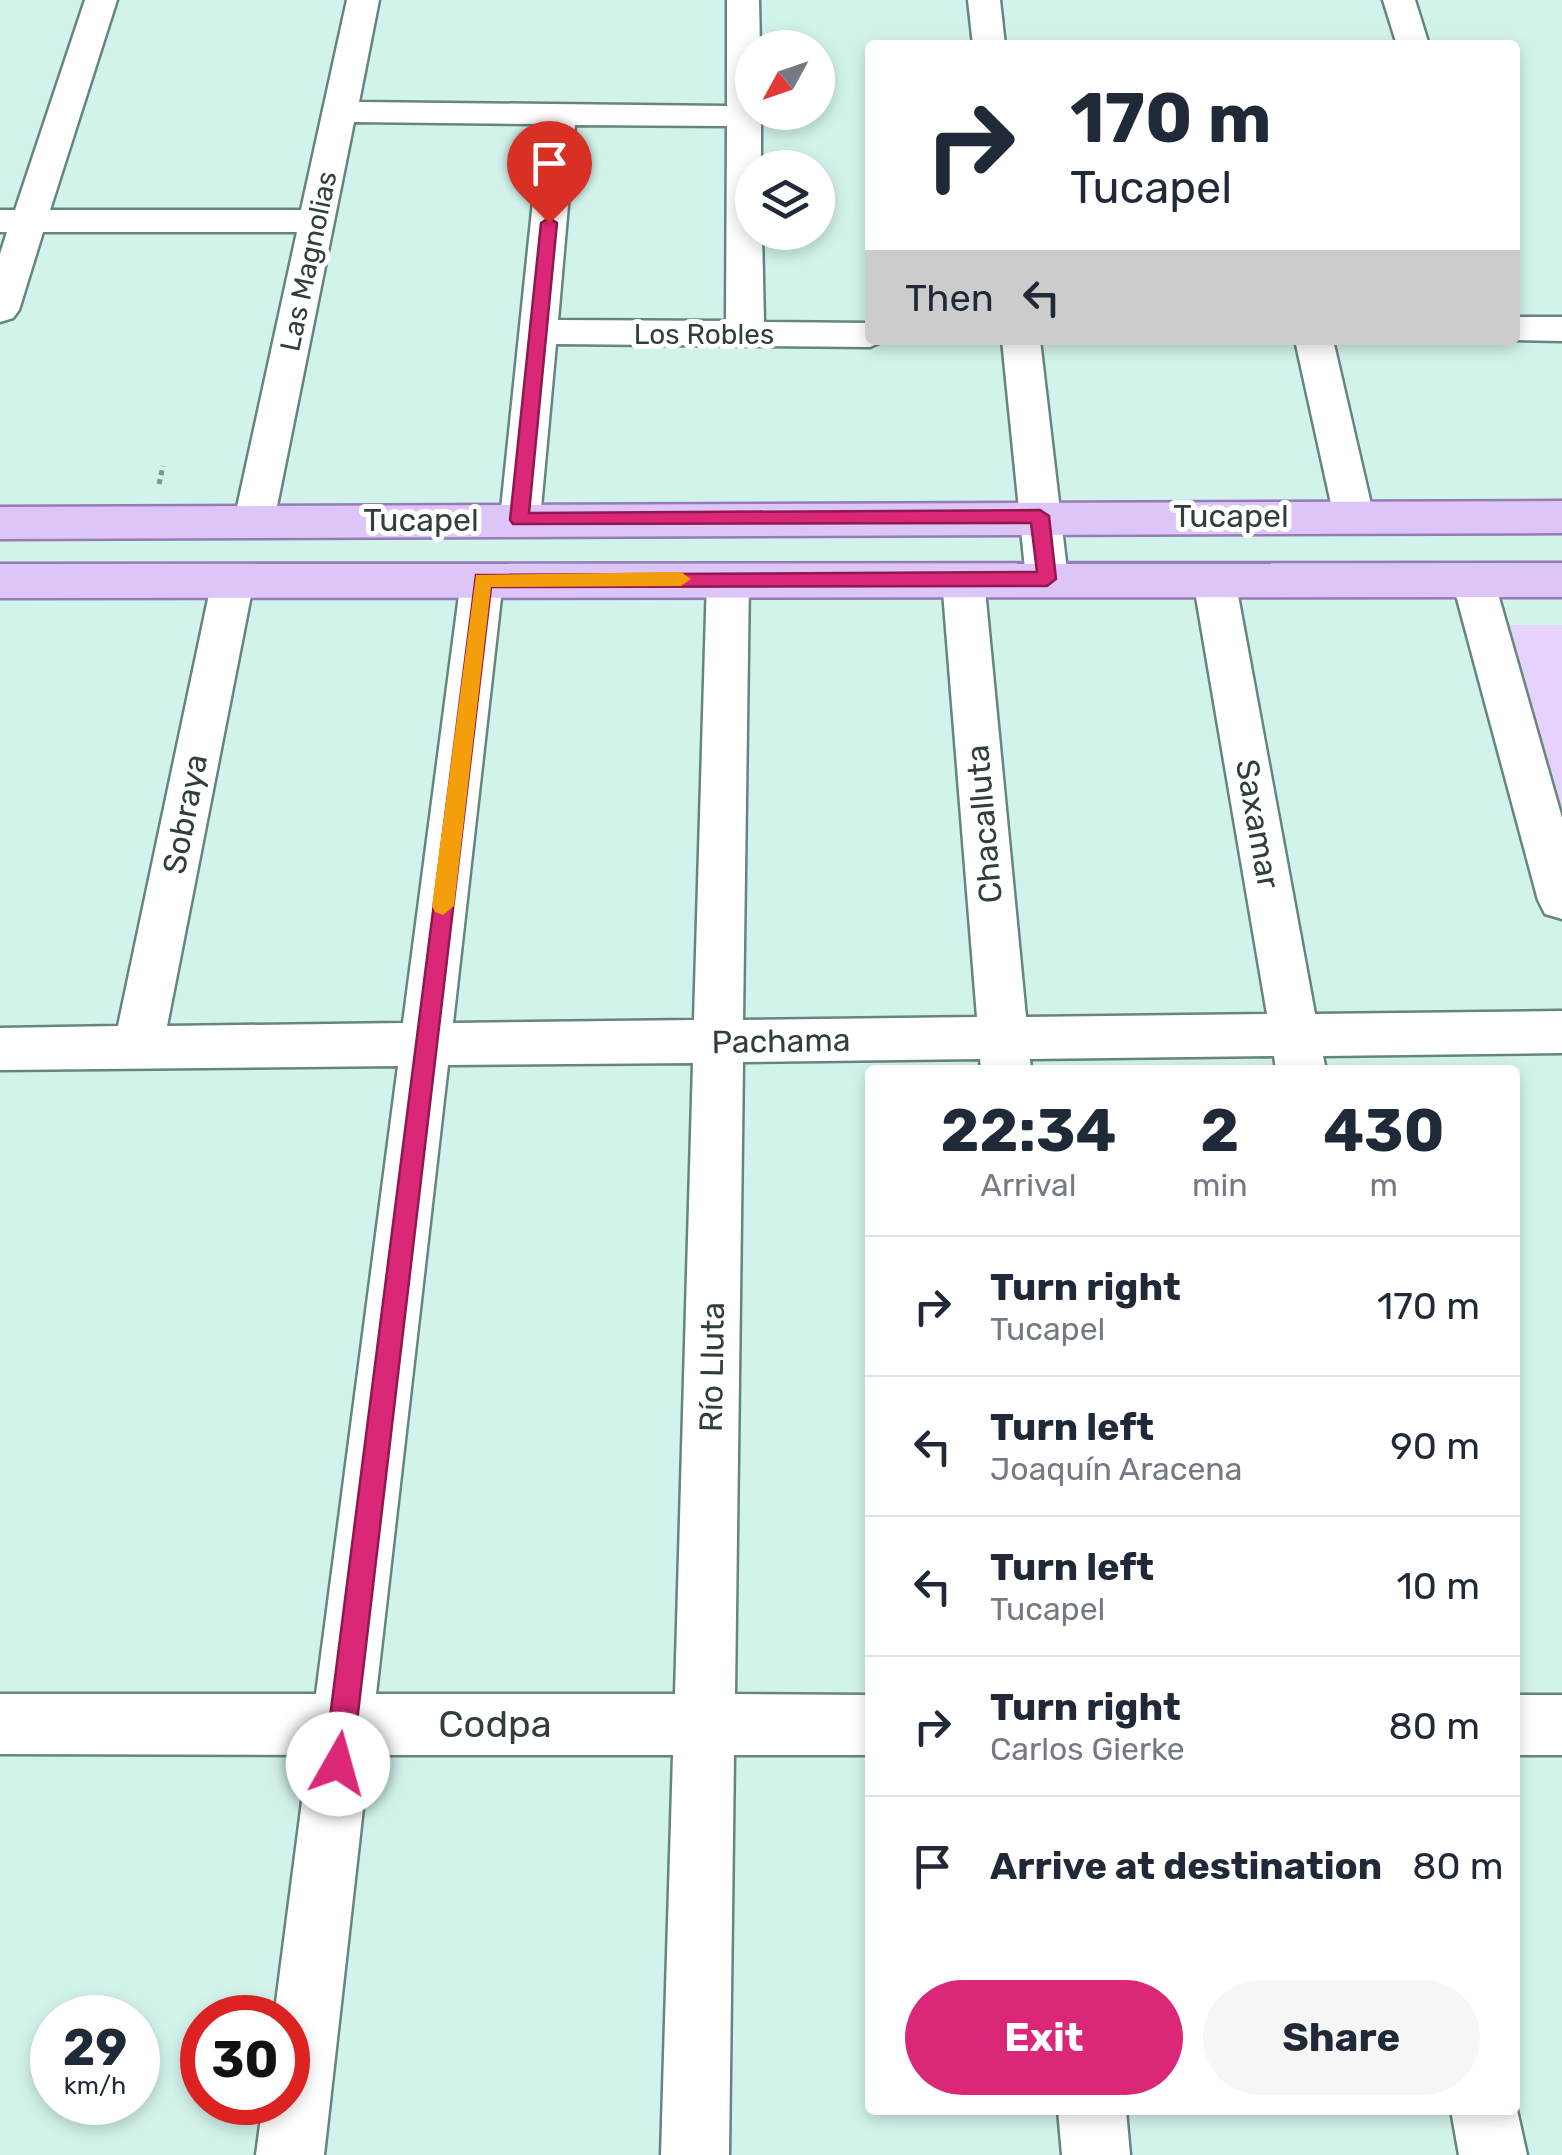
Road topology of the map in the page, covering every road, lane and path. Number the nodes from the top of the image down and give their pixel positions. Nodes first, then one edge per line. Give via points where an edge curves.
1 (101, 0) edge
2 (362, 0) edge
3 (742, 0) edge
4 (984, 0) edge
5 (1399, 0) edge
6 (743, 30) edge
7 (988, 40) edge
8 (1412, 40) edge
9 (339, 112) junction
10 (560, 114) junction
11 (735, 116) edge
12 (744, 130) edge
13 (14, 221) edge
14 (316, 221) junction
15 (0, 310) edge
16 (1520, 329) edge
17 (1562, 329) edge
18 (538, 332) junction
19 (746, 334) junction
20 (865, 335) edge
21 (1022, 345) edge
22 (1315, 345) edge
23 (164, 466) dead end
24 (158, 484) dead end
25 (1040, 516) junction
26 (1354, 517) junction
27 (1562, 517) edge
28 (520, 520) junction
29 (254, 521) junction
30 (0, 523) edge
31 (728, 579) junction
32 (963, 579) junction
33 (1047, 579) junction
34 (1214, 579) junction
35 (233, 580) junction
36 (482, 580) junction
37 (1473, 580) junction
38 (1562, 580) edge
39 (0, 581) edge
40 (1562, 900) edge
41 (1562, 1032) edge
42 (719, 1042) junction
43 (426, 1045) junction
44 (138, 1048) junction
45 (0, 1049) edge
46 (1298, 1052) edge
47 (1004, 1054) edge
48 (0, 1724) edge
49 (343, 1724) junction
50 (704, 1724) junction
51 (865, 1724) edge
52 (1520, 1725) edge
53 (1562, 1726) edge
54 (1092, 2115) edge
55 (1486, 2115) edge
56 (290, 2155) edge
57 (696, 2155) edge
58 (1096, 2155) edge
59 (1493, 2155) edge

1 - 13 street
2 - 9 street, Las Magnolias
3 - 6 street
4 - 7 street
5 - 8 street
9 - 10 street
9 - 14 street, Las Magnolias
10 - 11 street
10 - 18 street
12 - 19 street
13 - 14 street
13 - 15 street
14 - 29 street, Las Magnolias
16 - 17 street
18 - 19 street, Los Robles
18 - 28 street
19 - 20 street, Los Robles
21 - 25 street
22 - 26 street
23 - 24 path
25 - 26 main road, Tucapel
25 - 28 main road, Tucapel
25 - 33 street
26 - 27 main road, Tucapel
28 - 29 main road, Tucapel
29 - 30 main road, Tucapel
31 - 32 main road, Tucapel
31 - 36 main road, Tucapel
31 - 42 street, Río Lluta
32 - 33 main road, Tucapel
32 - 47 street, Chacalluta
33 - 34 main road, Tucapel
34 - 37 main road, Tucapel
34 - 46 street, Saxamar
35 - 36 main road, Tucapel
35 - 39 main road, Tucapel
35 - 44 street, Sobraya
36 - 43 street
37 - 38 main road, Tucapel
37 - 40 street
41 - 46 street, Pachama
42 - 43 street, Pachama
42 - 47 street, Pachama
42 - 50 street, Río Lluta
43 - 44 street, Pachama
43 - 49 street
44 - 45 street, Pachama
46 - 47 street, Pachama
48 - 49 street, Codpa
49 - 50 street, Codpa
49 - 56 street
50 - 51 street, Codpa
50 - 57 street, Río Lluta
52 - 53 street
54 - 58 street
55 - 59 street

